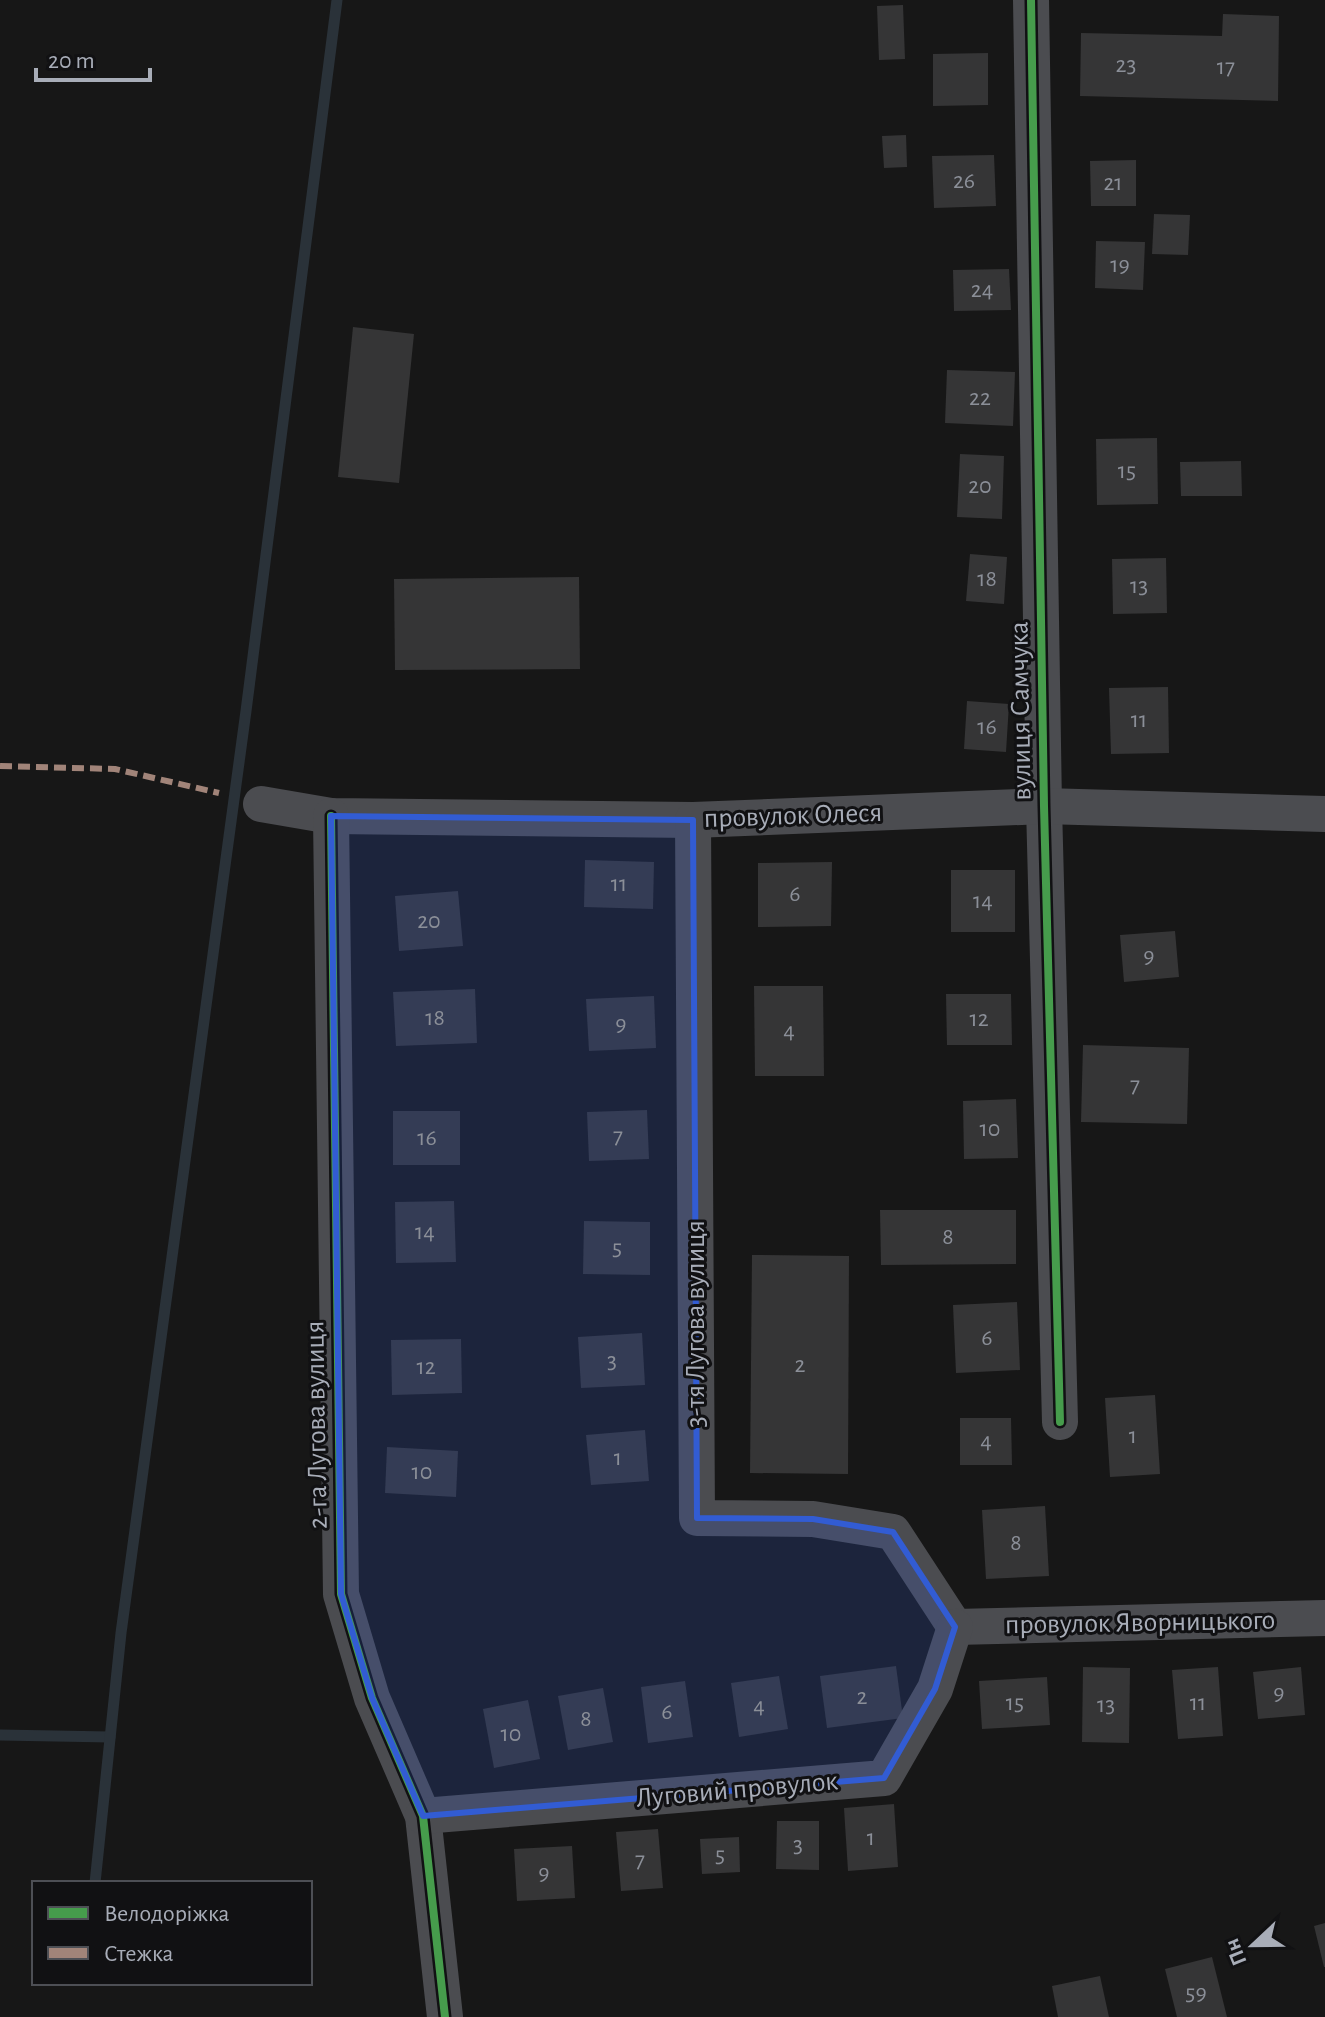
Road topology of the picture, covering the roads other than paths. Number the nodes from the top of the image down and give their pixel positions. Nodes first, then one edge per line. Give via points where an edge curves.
1 (1031, 0) edge
2 (261, 804) dead end
3 (1044, 806) junction
4 (1325, 814) edge
5 (331, 816) junction
6 (693, 820) junction
7 (1060, 1422) dead end
8 (1325, 1618) edge
9 (955, 1627) junction
10 (423, 1816) junction
11 (445, 2017) edge

1 - 3 street, вулиця Самчука
2 - 5 street, провулок Олеся
3 - 4 street, провулок Олеся
3 - 6 street, провулок Олеся
3 - 7 street, вулиця Самчука
5 - 6 street, провулок Олеся
5 - 10 street, 2-га Лугова вулиця via 341,1594 372,1698
6 - 9 street, 3-тя Лугова вулиця via 697,1518 813,1519 893,1532
8 - 9 street, провулок Яворницького
9 - 10 street, Луговий провулок via 935,1689 884,1778
10 - 11 street, 2-га Лугова вулиця

